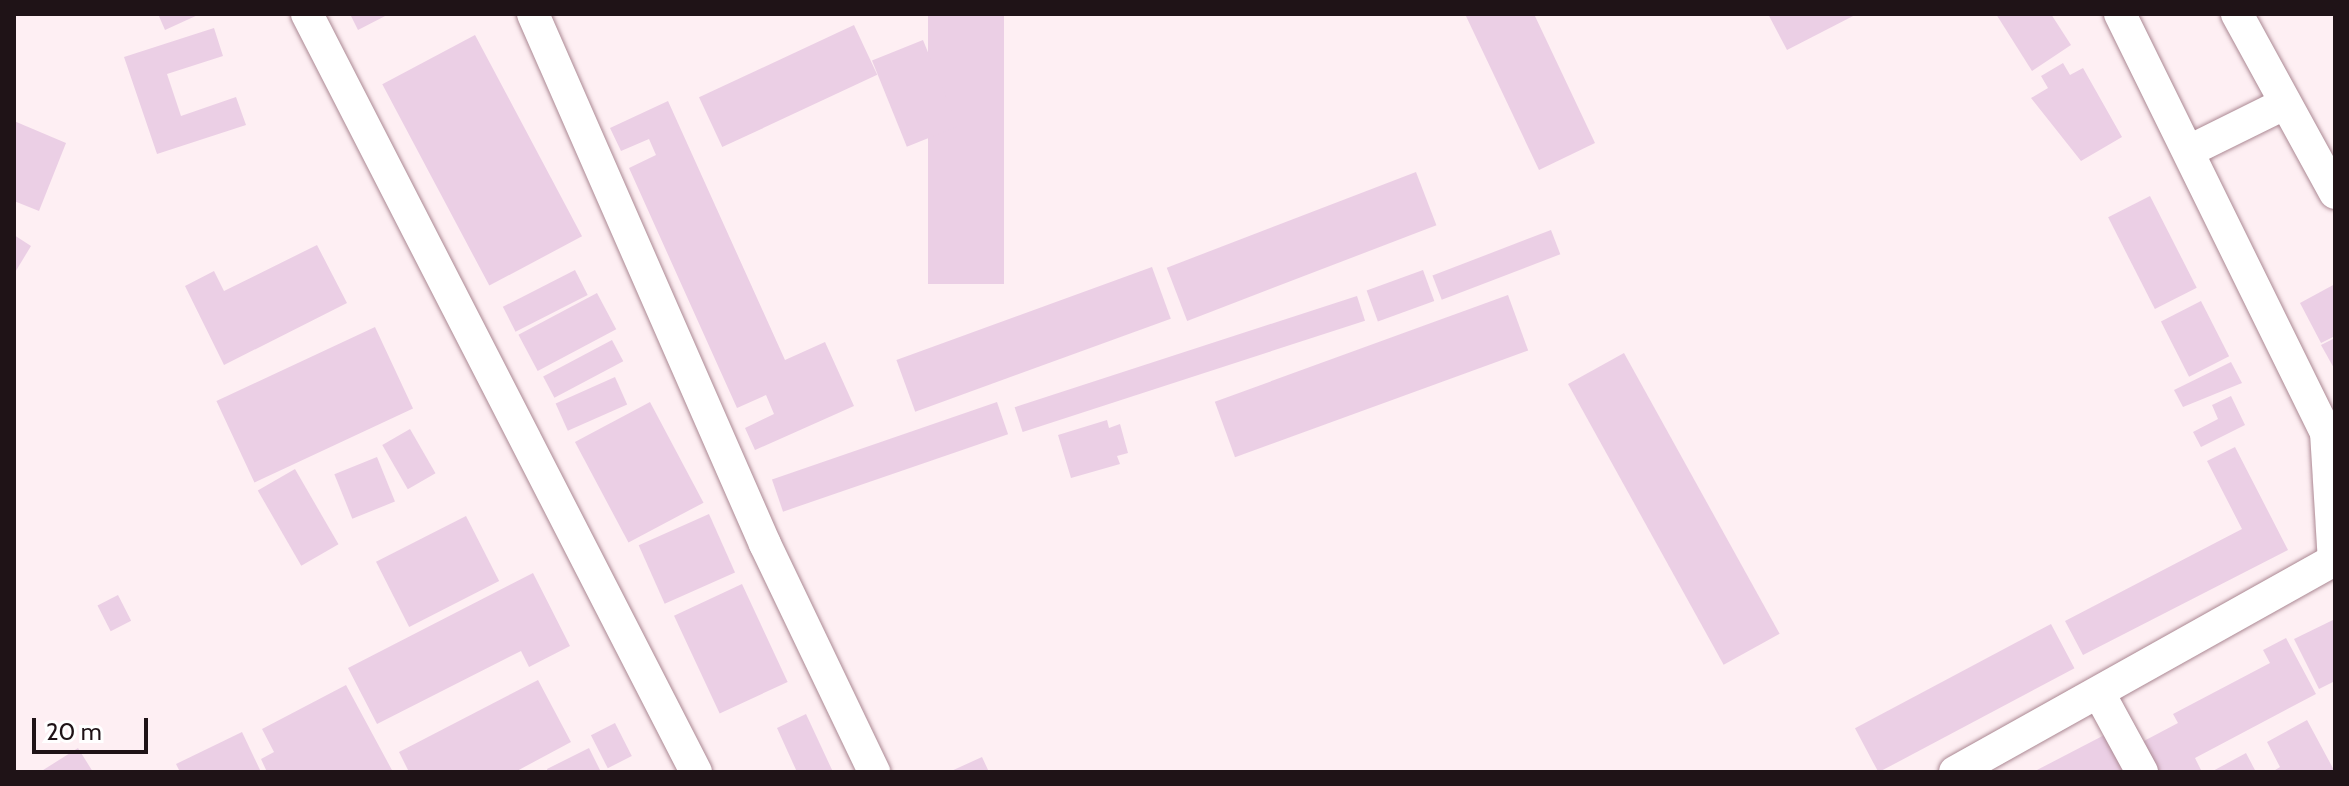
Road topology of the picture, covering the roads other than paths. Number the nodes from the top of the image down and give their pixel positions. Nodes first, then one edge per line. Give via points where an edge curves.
1 (307, 14) edge
2 (533, 14) edge
3 (2120, 14) edge
4 (2237, 14) edge
5 (2282, 105) junction
6 (2189, 151) junction
7 (2335, 193) edge
8 (2330, 436) edge
9 (2334, 560) edge
10 (2100, 695) junction
11 (696, 772) edge
12 (874, 772) edge
13 (1955, 772) edge
14 (2142, 772) edge

1 - 11 street
2 - 12 street via 752,516
3 - 6 street
4 - 5 street
5 - 6 street
5 - 7 street
6 - 8 street
8 - 9 street
9 - 10 street
10 - 13 street
10 - 14 street

